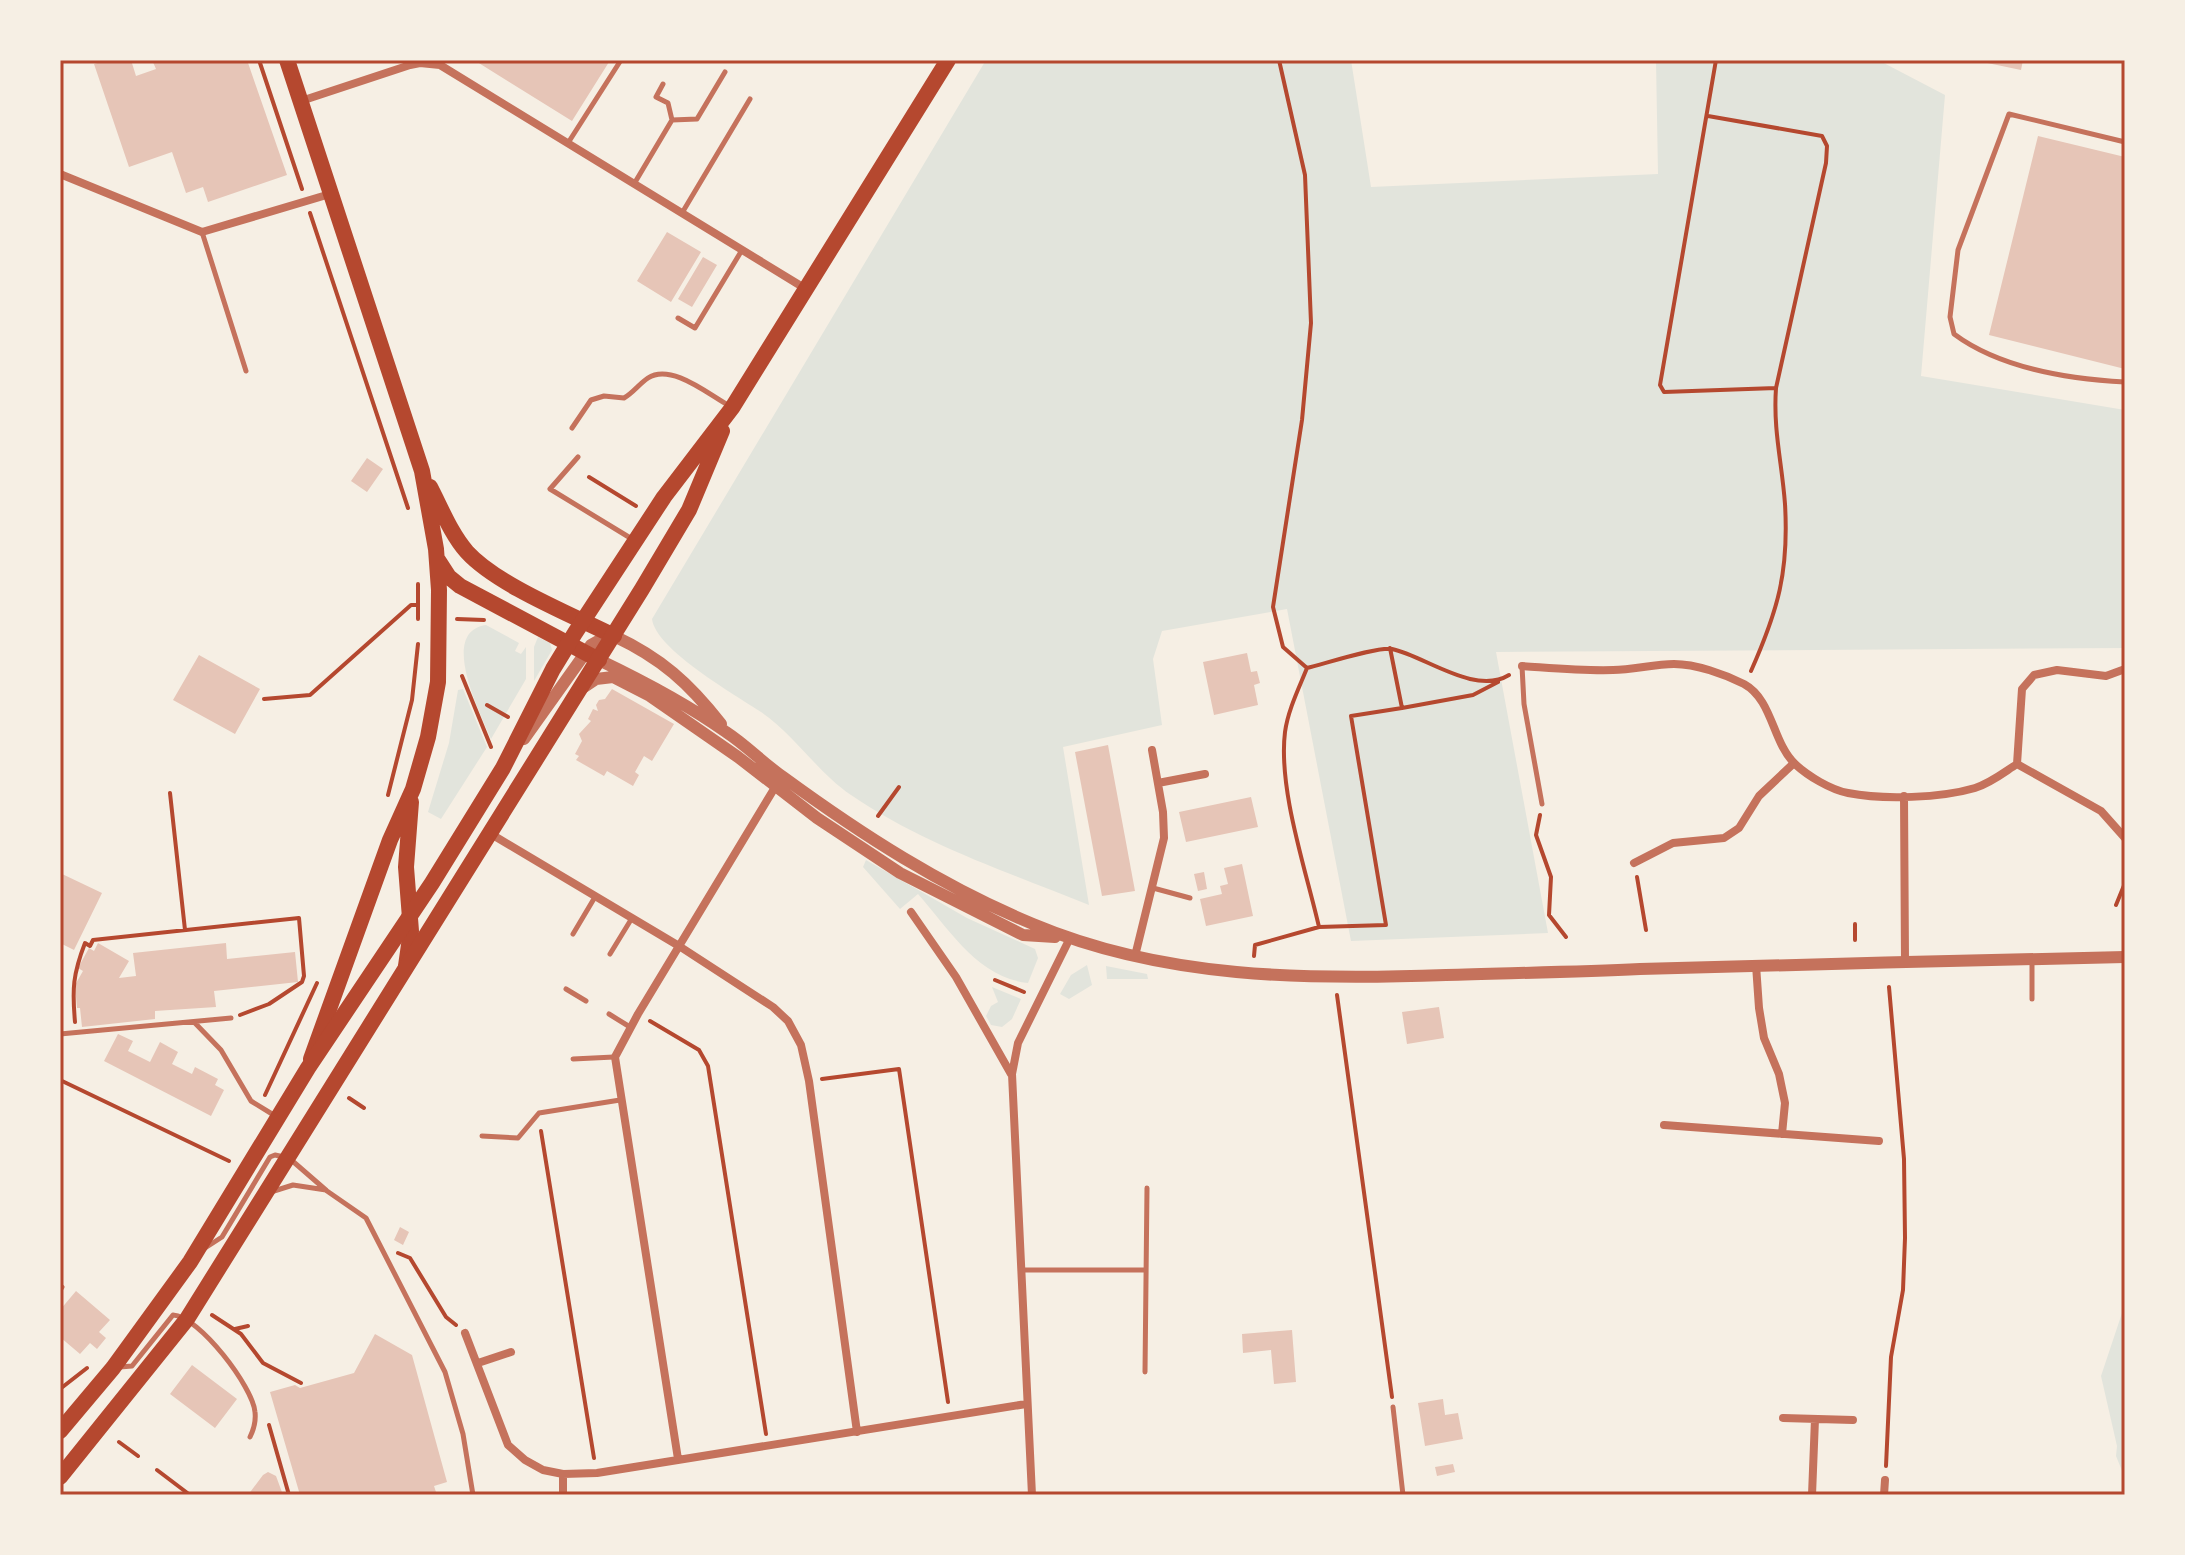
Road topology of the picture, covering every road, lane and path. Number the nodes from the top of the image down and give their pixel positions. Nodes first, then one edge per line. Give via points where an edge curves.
1 (259, 60) edge
2 (287, 60) edge
3 (621, 60) edge
4 (948, 60) edge
5 (1279, 60) edge
6 (1716, 60) edge
7 (432, 61) edge
8 (725, 72) dead end
9 (663, 84) dead end
10 (750, 99) dead end
11 (301, 101) junction
12 (1708, 116) junction
13 (672, 120) junction
14 (2125, 142) edge
15 (568, 143) junction
16 (60, 174) edge
17 (634, 184) junction
18 (330, 194) junction
19 (306, 201) junction
20 (682, 213) junction
21 (202, 232) junction
22 (742, 250) junction
23 (806, 289) junction
24 (678, 318) dead end
25 (246, 371) dead end
26 (2125, 382) edge
27 (1776, 388) junction
28 (732, 408) junction
29 (572, 428) dead end
30 (578, 457) dead end
31 (422, 471) junction
32 (589, 477) dead end
33 (641, 509) dead end
34 (409, 511) dead end
35 (636, 542) junction
36 (437, 559) junction
37 (418, 578) dead end
38 (418, 605) junction
39 (584, 621) junction
40 (614, 636) junction
41 (568, 644) junction
42 (1390, 648) junction
43 (592, 657) junction
44 (1522, 666) junction
45 (1307, 668) junction
46 (2125, 669) edge
47 (462, 676) dead end
48 (1499, 681) junction
49 (1745, 685) junction
50 (583, 688) junction
51 (264, 699) dead end
52 (487, 705) dead end
53 (1402, 708) junction
54 (508, 717) dead end
55 (728, 733) junction
56 (491, 747) dead end
57 (1152, 750) dead end
58 (1794, 763) junction
59 (2017, 764) junction
60 (503, 768) junction
61 (1205, 774) dead end
62 (779, 781) junction
63 (1158, 783) junction
64 (899, 787) dead end
65 (413, 789) junction
66 (170, 793) dead end
67 (1904, 796) junction
68 (386, 801) dead end
69 (1542, 804) joint
70 (878, 816) dead end
71 (491, 834) junction
72 (2125, 838) edge
73 (1634, 863) joint
74 (2125, 883) edge
75 (1153, 888) junction
76 (595, 896) junction
77 (1190, 898) dead end
78 (2116, 905) dead end
79 (911, 912) dead end
80 (410, 914) junction
81 (632, 918) junction
82 (1855, 924) dead end
83 (1319, 927) junction
84 (185, 930) junction
85 (1646, 930) dead end
86 (573, 934) dead end
87 (1566, 937) dead end
88 (1070, 938) junction
89 (1855, 940) dead end
90 (679, 946) junction
91 (610, 954) dead end
92 (1135, 956) junction
93 (2125, 957) edge
94 (1253, 959) dead end
95 (2032, 959) junction
96 (1905, 961) junction
97 (1756, 965) junction
98 (405, 971) junction
99 (318, 979) dead end
100 (995, 980) dead end
101 (1889, 987) dead end
102 (566, 989) dead end
103 (1024, 992) dead end
104 (1337, 995) dead end
105 (2032, 999) dead end
106 (586, 1001) dead end
107 (609, 1014) dead end
108 (638, 1014) junction
109 (231, 1018) joint
110 (194, 1022) junction
111 (630, 1027) junction
112 (76, 1033) junction
113 (60, 1034) edge
114 (615, 1057) junction
115 (573, 1059) dead end
116 (308, 1068) junction
117 (1012, 1074) junction
118 (60, 1080) edge
119 (809, 1081) junction
120 (349, 1098) dead end
121 (620, 1100) junction
122 (259, 1106) junction
123 (364, 1108) dead end
124 (539, 1113) junction
125 (278, 1117) junction
126 (1664, 1125) dead end
127 (1782, 1134) junction
128 (482, 1136) dead end
129 (1879, 1141) dead end
130 (289, 1158) junction
131 (229, 1161) dead end
132 (1147, 1188) dead end
133 (327, 1191) junction
134 (265, 1197) junction
135 (396, 1252) dead end
136 (196, 1253) junction
137 (1023, 1270) junction
138 (1145, 1270) junction
139 (212, 1315) dead end
140 (187, 1319) junction
141 (248, 1326) dead end
142 (235, 1329) junction
143 (465, 1333) joint
144 (511, 1352) dead end
145 (95, 1363) dead end
146 (478, 1363) junction
147 (113, 1368) junction
148 (1145, 1372) dead end
149 (301, 1383) dead end
150 (60, 1389) edge
151 (1026, 1404) junction
152 (1393, 1407) joint
153 (951, 1416) junction
154 (1783, 1418) dead end
155 (1815, 1419) junction
156 (1853, 1420) dead end
157 (60, 1431) edge
158 (857, 1432) junction
159 (250, 1437) dead end
160 (119, 1442) dead end
161 (769, 1446) junction
162 (138, 1456) dead end
163 (678, 1459) junction
164 (157, 1470) dead end
165 (597, 1473) junction
166 (563, 1474) junction
167 (60, 1477) edge
168 (1885, 1480) joint
169 (190, 1495) edge
170 (473, 1495) edge
171 (563, 1495) edge
172 (1032, 1495) edge
173 (1403, 1495) edge
174 (1812, 1495) edge
175 (1884, 1495) edge

1 - 19 path
2 - 11 main road
3 - 15 lane
4 - 23 main road
5 - 45 path via 1305,175 1311,323 1273,607 1283,647
6 - 12 path
7 - 11 street
7 - 15 street
8 - 13 lane via 697,119
9 - 13 lane via 656,97 668,103
10 - 20 lane
11 - 18 main road
12 - 27 path via 1822,136 1827,146
12 - 27 path via 1660,385 1664,392
13 - 17 lane
14 - 26 lane via 2009,114 1958,250 1950,317 1954,334 1976,350 2019,365
15 - 17 street
16 - 21 street
17 - 20 street
18 - 19 street
18 - 31 main road
19 - 21 street
19 - 34 path
20 - 22 street
21 - 25 lane
22 - 23 street
22 - 24 lane via 695,328
23 - 28 main road
27 - 49 path via 1773,415 1785,503 1785,559 1778,604
28 - 29 lane via 684,380 658,374 624,398 591,400
28 - 35 main road
28 - 40 main road via 689,510
30 - 35 lane via 550,489
31 - 36 main road
31 - 39 main road via 469,554 503,579
32 - 33 path
35 - 39 main road
36 - 41 main road via 460,586
36 - 65 main road via 438,682
37 - 38 path
38 - 51 path via 393,618 310,695
38 - 68 path via 415,679
39 - 40 main road
39 - 41 main road
40 - 43 main road
40 - 55 street via 644,650 700,697
41 - 43 main road
41 - 60 main road
42 - 45 path
42 - 48 path via 1454,675
42 - 53 path
43 - 50 main road
43 - 55 street
43 - 60 street
44 - 48 path
44 - 49 street via 1614,670 1675,664
44 - 69 lane
45 - 83 path via 1286,729 1283,756
46 - 59 street via 2106,676 2057,670 2034,675 2022,689
47 - 56 path
48 - 53 path via 1473,695
49 - 58 street via 1762,700
50 - 62 street via 613,677
50 - 71 main road
52 - 54 path
53 - 83 path via 1351,716 1386,925
55 - 62 street
57 - 63 street
58 - 67 street via 1845,793
58 - 73 street via 1759,796 1739,828 1724,838 1673,843
59 - 67 street via 1975,788
59 - 72 street via 2101,811
60 - 80 main road
61 - 63 street
62 - 88 street via 926,872
62 - 90 street
63 - 75 street via 1164,838
64 - 70 path
65 - 80 main road via 406,867
65 - 116 main road
66 - 84 path
67 - 96 street
69 - 87 path via 1536,835 1551,877 1549,915
71 - 76 street
71 - 98 main road
73 - 85 path
74 - 78 path
75 - 77 lane
75 - 92 street
76 - 81 street
76 - 86 lane
79 - 117 street
80 - 98 main road
80 - 116 main road
81 - 90 street
81 - 91 lane
82 - 89 path
83 - 94 path via 1255,945
84 - 109 path via 299,918 302,982 269,1004
84 - 112 path via 85,943 72,985
88 - 92 street
88 - 117 street via 1018,1043
90 - 108 street
90 - 119 street via 788,1021 801,1045
92 - 97 street via 1228,972 1335,978
93 - 95 street
95 - 96 street
95 - 105 lane
96 - 97 street
97 - 127 street via 1764,1038 1785,1103
98 - 130 main road
99 - 122 path
100 - 103 path
101 - 168 path via 1904,1159 1905,1238 1903,1290 1891,1357
102 - 106 lane
104 - 152 path
107 - 111 lane
108 - 111 street
108 - 161 path via 699,1050 708,1066
109 - 110 lane
110 - 112 lane
110 - 122 lane via 221,1050 246,1094
111 - 114 street
112 - 113 lane
114 - 115 lane
114 - 121 street
116 - 125 main road
117 - 137 street
118 - 131 path
119 - 153 path via 899,1069
119 - 158 street
120 - 123 path
121 - 124 lane
121 - 163 street
122 - 125 lane
124 - 128 lane via 518,1138
124 - 165 path
125 - 136 main road
126 - 127 street
127 - 129 street
130 - 133 lane
130 - 134 main road
130 - 136 lane via 270,1157 222,1237
132 - 138 lane
133 - 134 lane via 293,1185
133 - 170 lane via 366,1218 445,1372
134 - 140 main road
135 - 143 path via 410,1258 446,1317
136 - 147 main road
137 - 138 lane
137 - 151 street
138 - 148 lane
139 - 142 path
140 - 147 lane via 173,1315 132,1366
140 - 159 lane via 247,1389 255,1412
140 - 167 main road
141 - 142 path
142 - 149 path via 263,1363
143 - 146 street
144 - 146 street
145 - 150 path
146 - 166 street via 508,1445 543,1470
147 - 157 main road
151 - 153 street
151 - 172 street
152 - 173 lane
153 - 158 street
154 - 155 street
155 - 156 street
155 - 174 street
158 - 161 street
160 - 162 path
161 - 163 street
163 - 165 street
164 - 169 path
165 - 166 street
166 - 171 street
168 - 175 street

